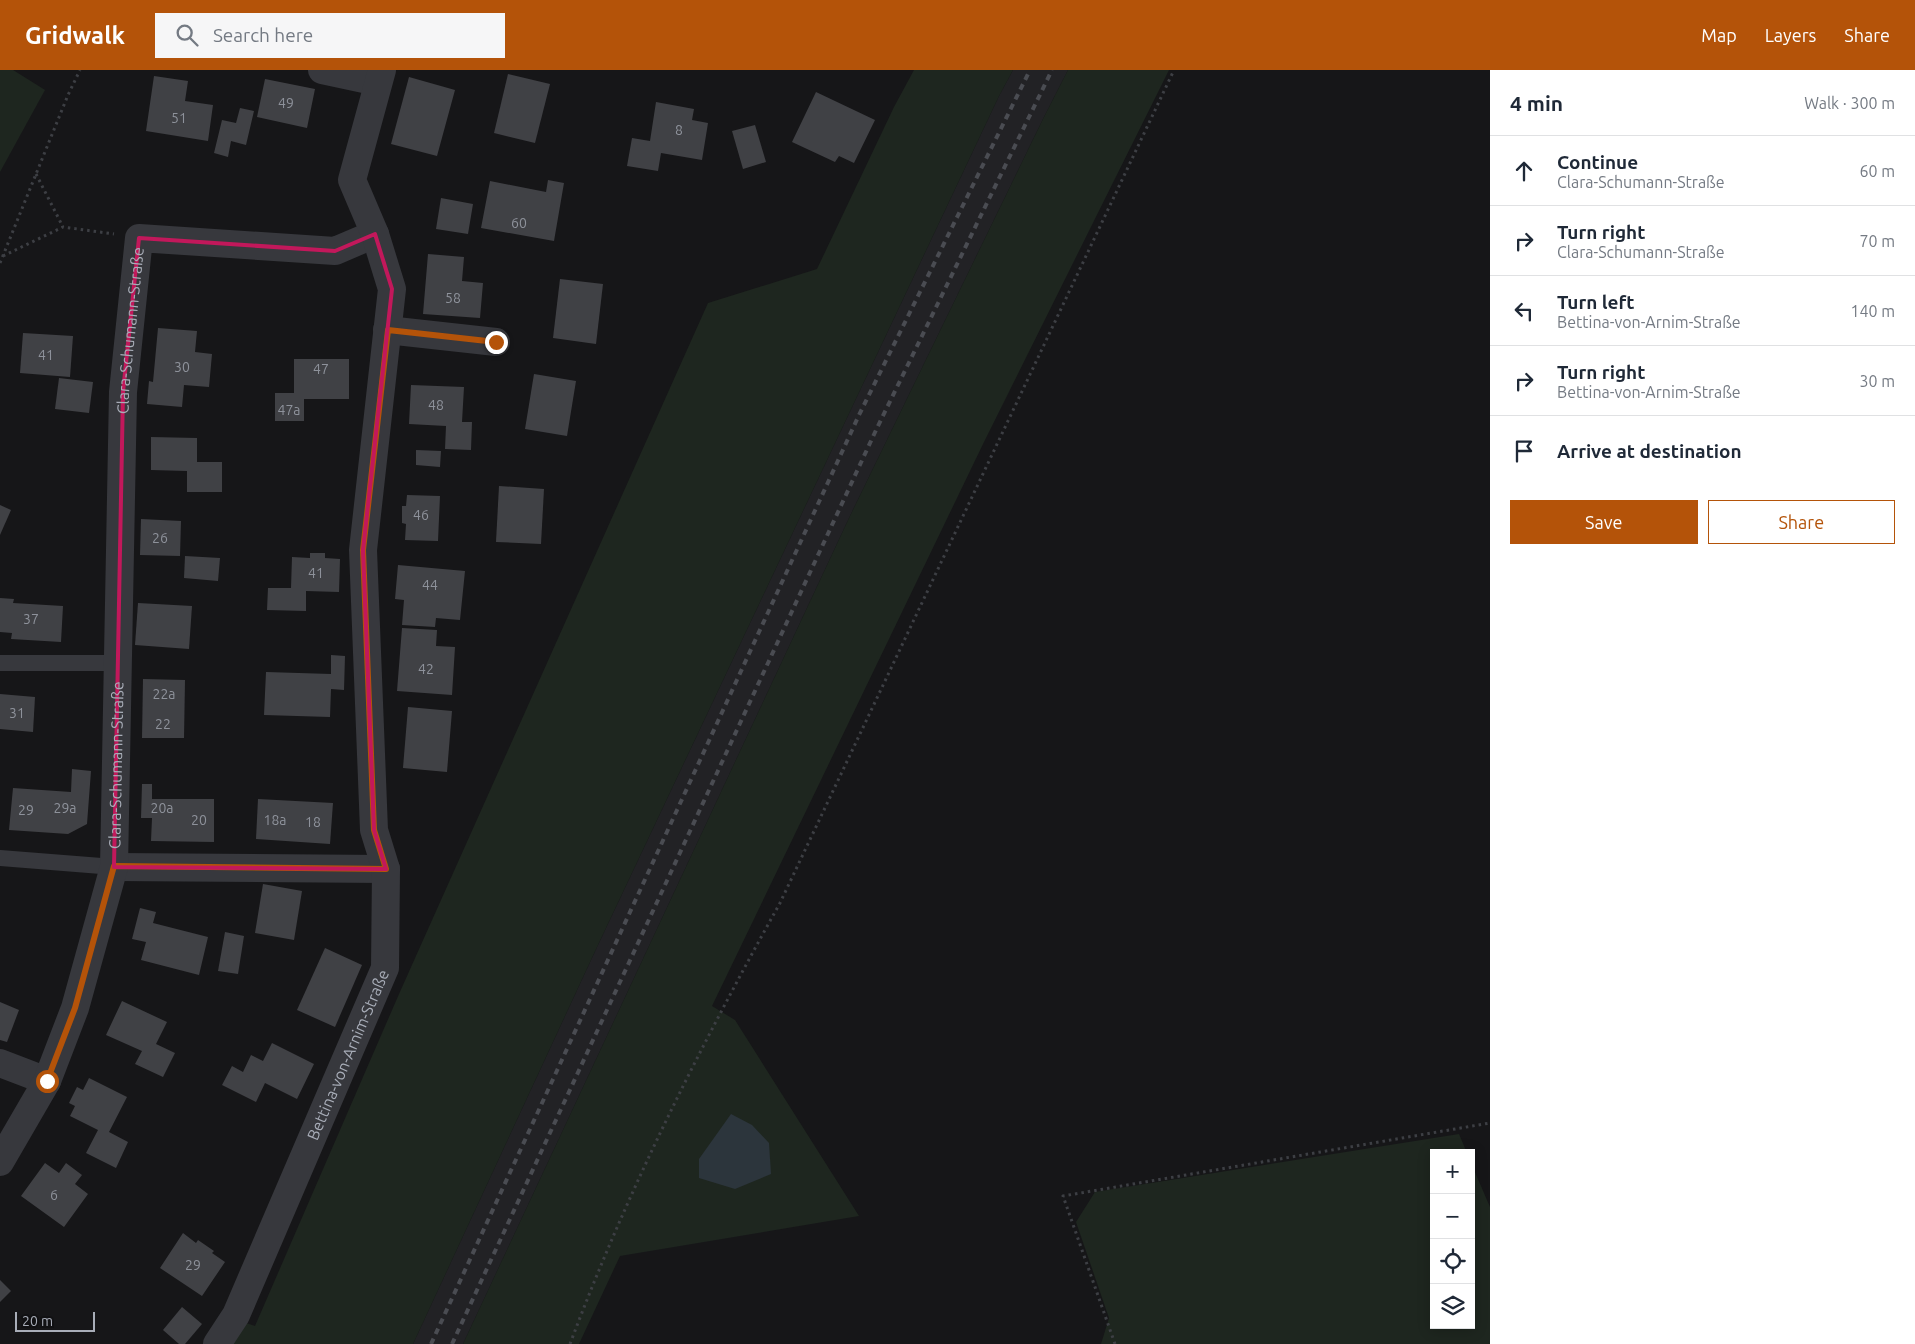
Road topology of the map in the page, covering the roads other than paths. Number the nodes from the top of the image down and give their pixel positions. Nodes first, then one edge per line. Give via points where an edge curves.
1 (322, 70) edge
2 (380, 76) edge
3 (375, 234) junction
4 (388, 330) junction
5 (496, 342) dead end
6 (0, 663) edge
7 (117, 663) junction
8 (0, 858) edge
9 (114, 866) junction
10 (386, 869) junction
11 (0, 1063) edge
12 (47, 1081) junction
13 (0, 1162) edge
14 (217, 1344) edge

1 - 2 street, Bettina-von-Arnim-Straße
2 - 3 street, Bettina-von-Arnim-Straße via 352,180
3 - 4 street, Bettina-von-Arnim-Straße via 392,289
3 - 7 street, Clara-Schumann-Straße via 335,251 139,238 122,392
4 - 5 street
4 - 10 street, Bettina-von-Arnim-Straße via 363,550 374,830
6 - 7 lane, Clara-Schumann-Straße
7 - 9 street, Clara-Schumann-Straße
8 - 9 lane, Clara-Schumann-Straße
9 - 10 street, Clara-Schumann-Straße
9 - 12 street, Clara-Schumann-Straße via 75,1008
10 - 14 street, Bettina-von-Arnim-Straße via 385,968 236,1315
11 - 12 street
12 - 13 street, Clara-Schumann-Straße

